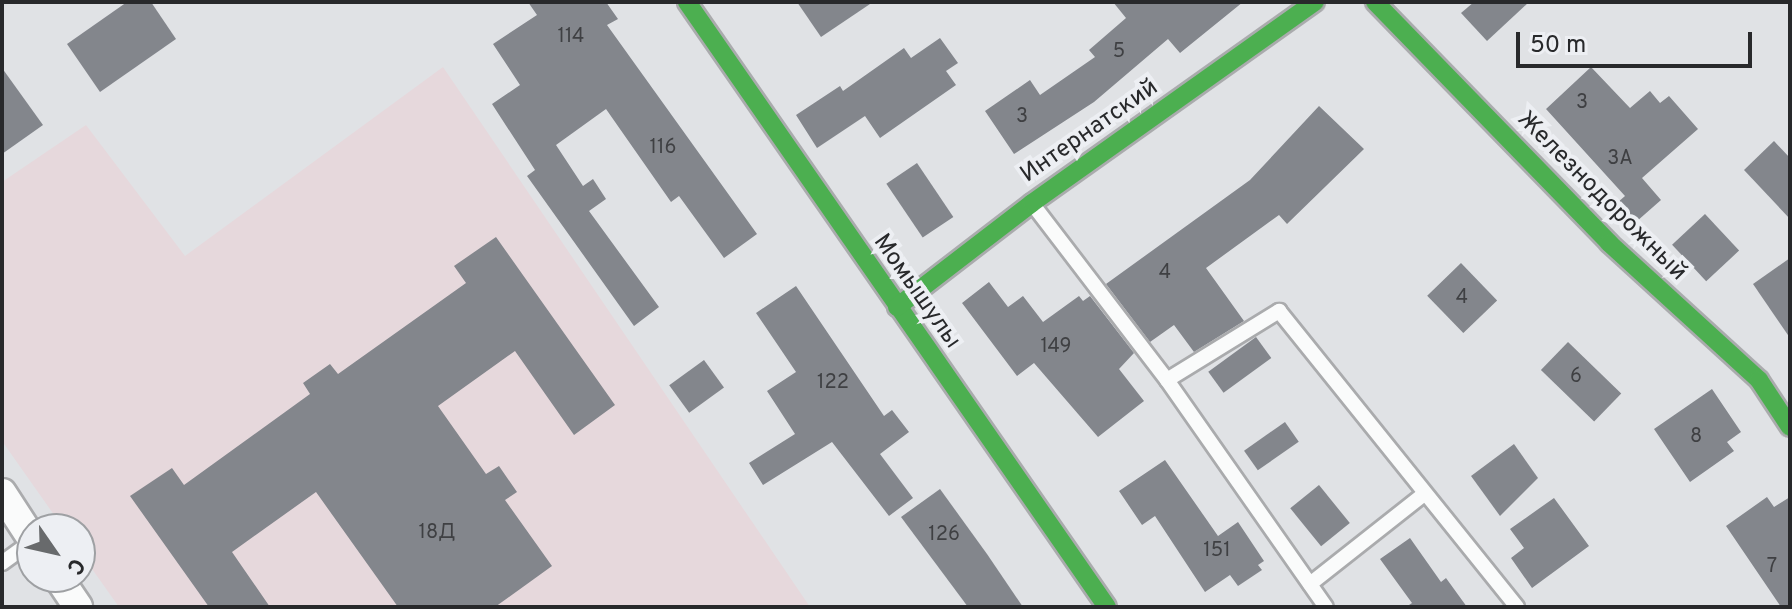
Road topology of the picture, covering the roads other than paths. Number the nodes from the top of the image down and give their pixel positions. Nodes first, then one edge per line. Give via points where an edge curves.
1 (687, 2) edge
2 (1315, 2) edge
3 (1375, 2) edge
4 (1032, 203) junction
5 (897, 307) junction
6 (1167, 380) junction
7 (1790, 427) edge
8 (2, 493) edge
9 (1424, 494) junction
10 (16, 515) edge
11 (1310, 584) junction
12 (1107, 607) edge
13 (1326, 607) edge
14 (1517, 607) edge

1 - 5 street, Момышулы
2 - 4 street, Интернатский
3 - 7 street, Железнодорожный via 1609,243 1759,380
4 - 5 street, Интернатский
4 - 6 lane
5 - 12 street, Момышулы
6 - 9 lane via 1279,311
6 - 11 lane
8 - 10 street
9 - 11 lane
9 - 14 lane
11 - 13 lane

